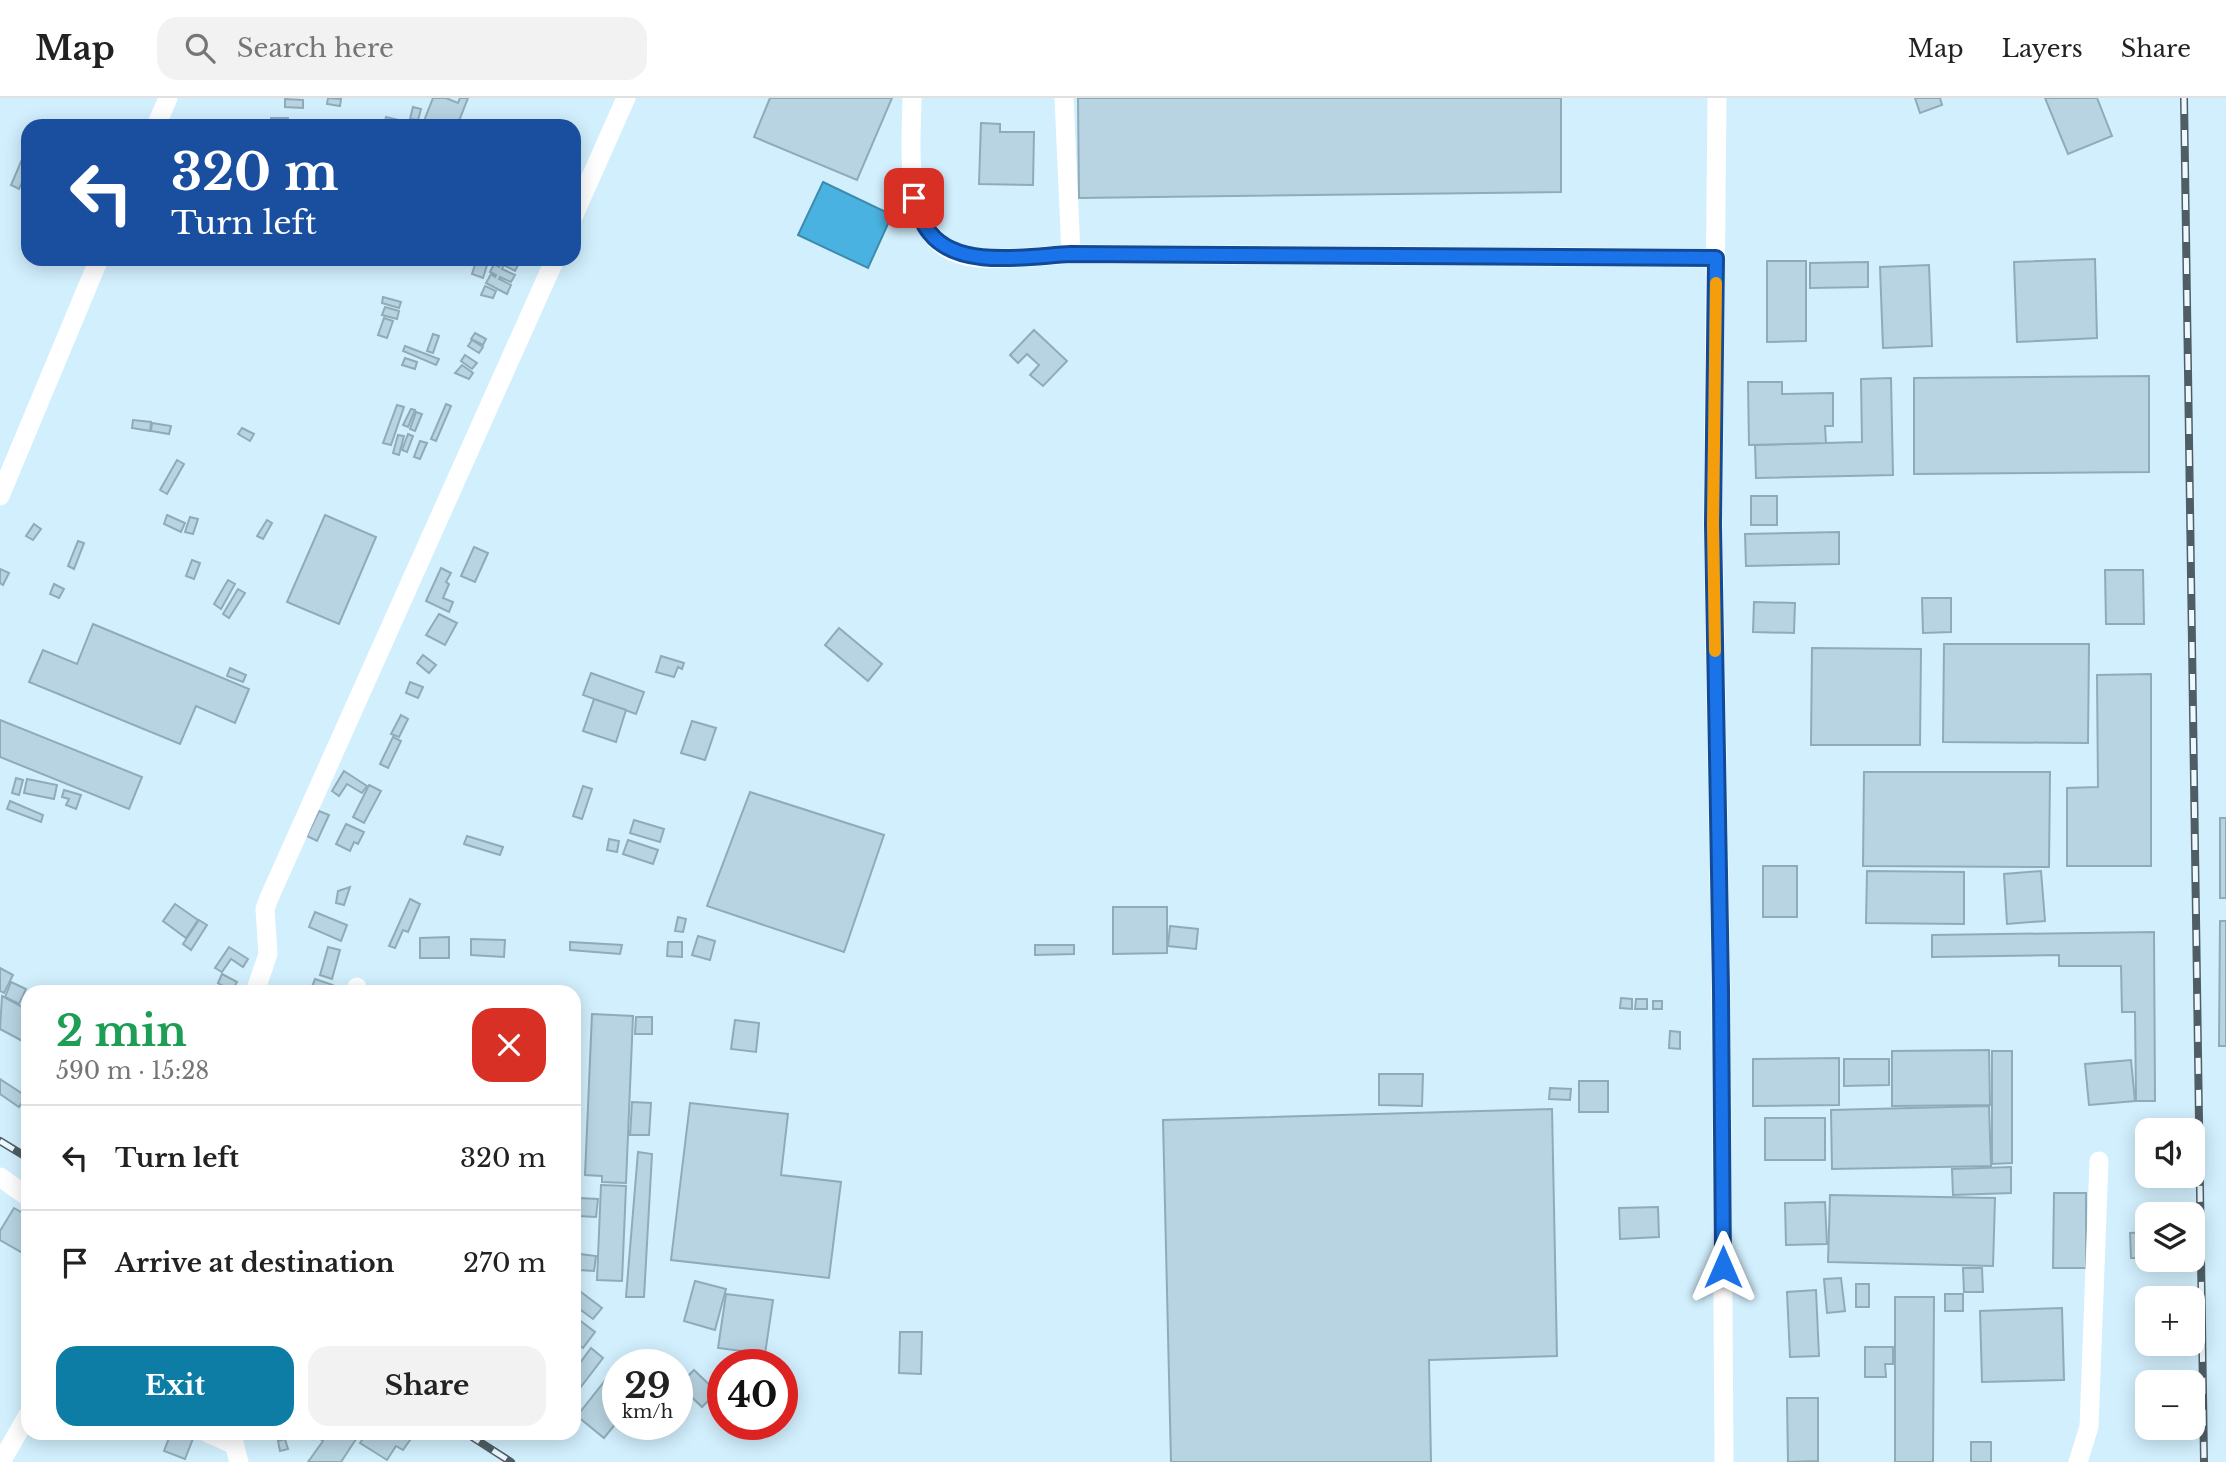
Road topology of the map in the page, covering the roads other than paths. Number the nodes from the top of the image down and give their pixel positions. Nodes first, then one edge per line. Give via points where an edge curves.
1 (168, 98) edge
2 (626, 98) edge
3 (912, 98) edge
4 (1064, 98) edge
5 (1717, 98) edge
6 (159, 119) edge
7 (581, 199) edge
8 (1071, 254) junction
9 (1716, 258) junction
10 (96, 266) edge
11 (552, 266) edge
12 (0, 496) edge
13 (257, 985) edge
14 (2099, 1161) dead end
15 (0, 1177) edge
16 (21, 1192) edge
17 (21, 1427) edge
18 (1, 1462) edge
19 (1724, 1462) edge
20 (2078, 1462) edge

1 - 6 street
2 - 7 street
3 - 8 street via 914,198 929,232 940,244 978,258
4 - 8 street
5 - 9 street
8 - 9 street
9 - 19 street via 1713,524
10 - 12 street
11 - 13 street via 269,898 265,909 268,954
14 - 20 street via 2089,1427
15 - 16 street
17 - 18 street

